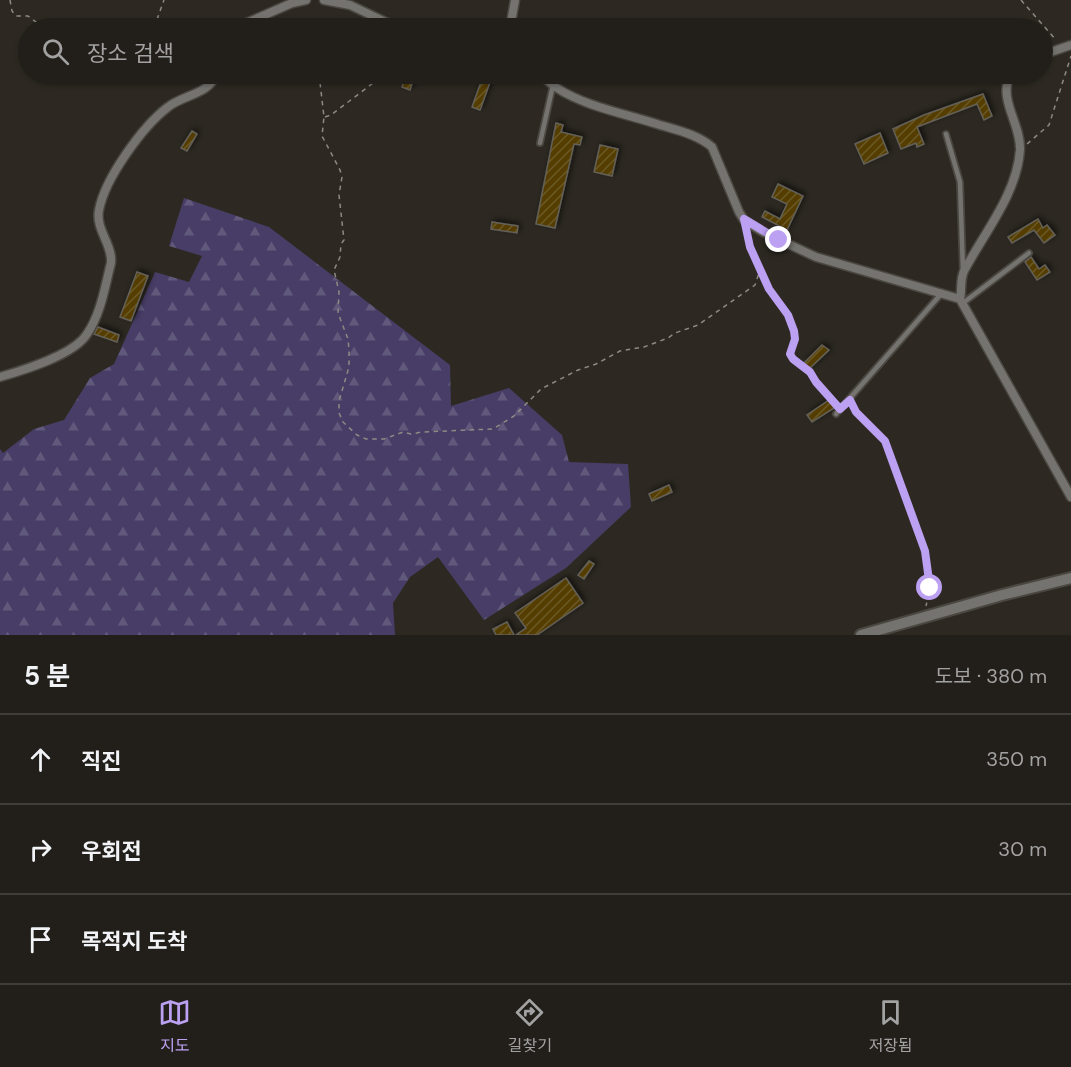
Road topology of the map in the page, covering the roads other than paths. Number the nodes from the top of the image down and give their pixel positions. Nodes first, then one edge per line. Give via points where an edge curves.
1 (306, 0) edge
2 (324, 0) edge
3 (515, 0) edge
4 (349, 2) edge
5 (258, 18) edge
6 (379, 18) edge
7 (512, 18) edge
8 (1068, 46) edge
9 (1053, 51) edge
10 (210, 84) edge
11 (1006, 84) edge
12 (553, 85) joint
13 (946, 134) dead end
14 (540, 143) dead end
15 (1029, 253) dead end
16 (963, 274) junction
17 (941, 294) junction
18 (962, 301) junction
19 (0, 377) edge
20 (838, 411) road end
21 (1071, 497) edge
22 (1071, 578) edge
23 (861, 635) edge

1 - 5 street
2 - 4 street
3 - 7 street
4 - 6 street
8 - 9 street
10 - 19 street via 176,101 159,115 116,170 98,214 111,263 88,334 76,346 56,356
11 - 16 street via 1020,150 1014,179
12 - 14 lane
12 - 17 street via 604,108 707,143 744,219 765,234 816,257
13 - 16 lane via 960,182
15 - 18 lane
16 - 18 street
17 - 18 street
17 - 20 lane
18 - 21 street
22 - 23 street

